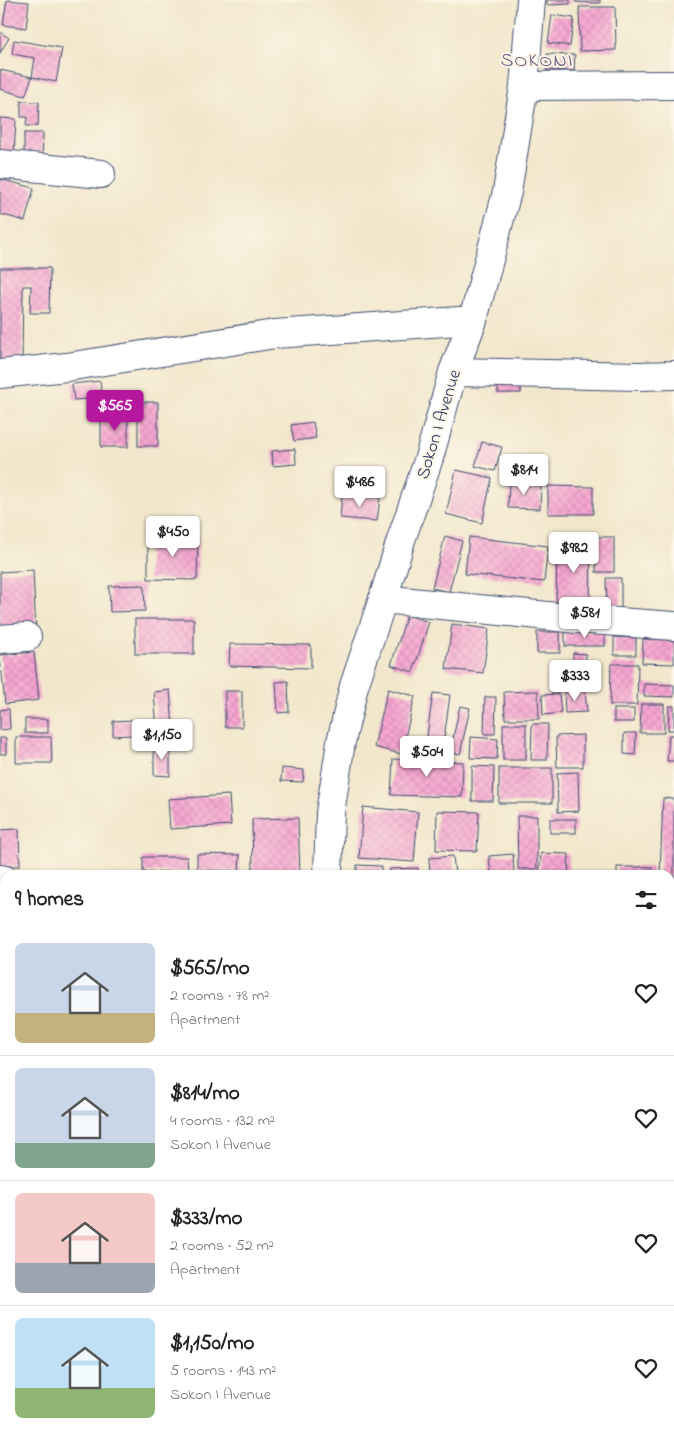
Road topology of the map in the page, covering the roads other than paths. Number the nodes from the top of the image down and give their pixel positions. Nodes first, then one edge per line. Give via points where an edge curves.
1 (530, 0) edge
2 (674, 85) edge
3 (524, 86) junction
4 (0, 164) edge
5 (101, 174) dead end
6 (474, 320) junction
7 (453, 372) junction
8 (0, 374) edge
9 (674, 375) edge
10 (383, 599) junction
11 (674, 626) edge
12 (27, 637) dead end
13 (0, 639) edge
14 (328, 870) edge

1 - 3 street, Sokon I Avenue
2 - 3 street
3 - 6 street, Sokon I Avenue via 507,192
4 - 5 street
6 - 7 street, Sokon I Avenue
6 - 8 street via 275,334 66,367
7 - 9 street
7 - 10 street, Sokon I Avenue
10 - 11 street
10 - 14 street, Sokon I Avenue via 354,686 341,742 330,814
12 - 13 street

